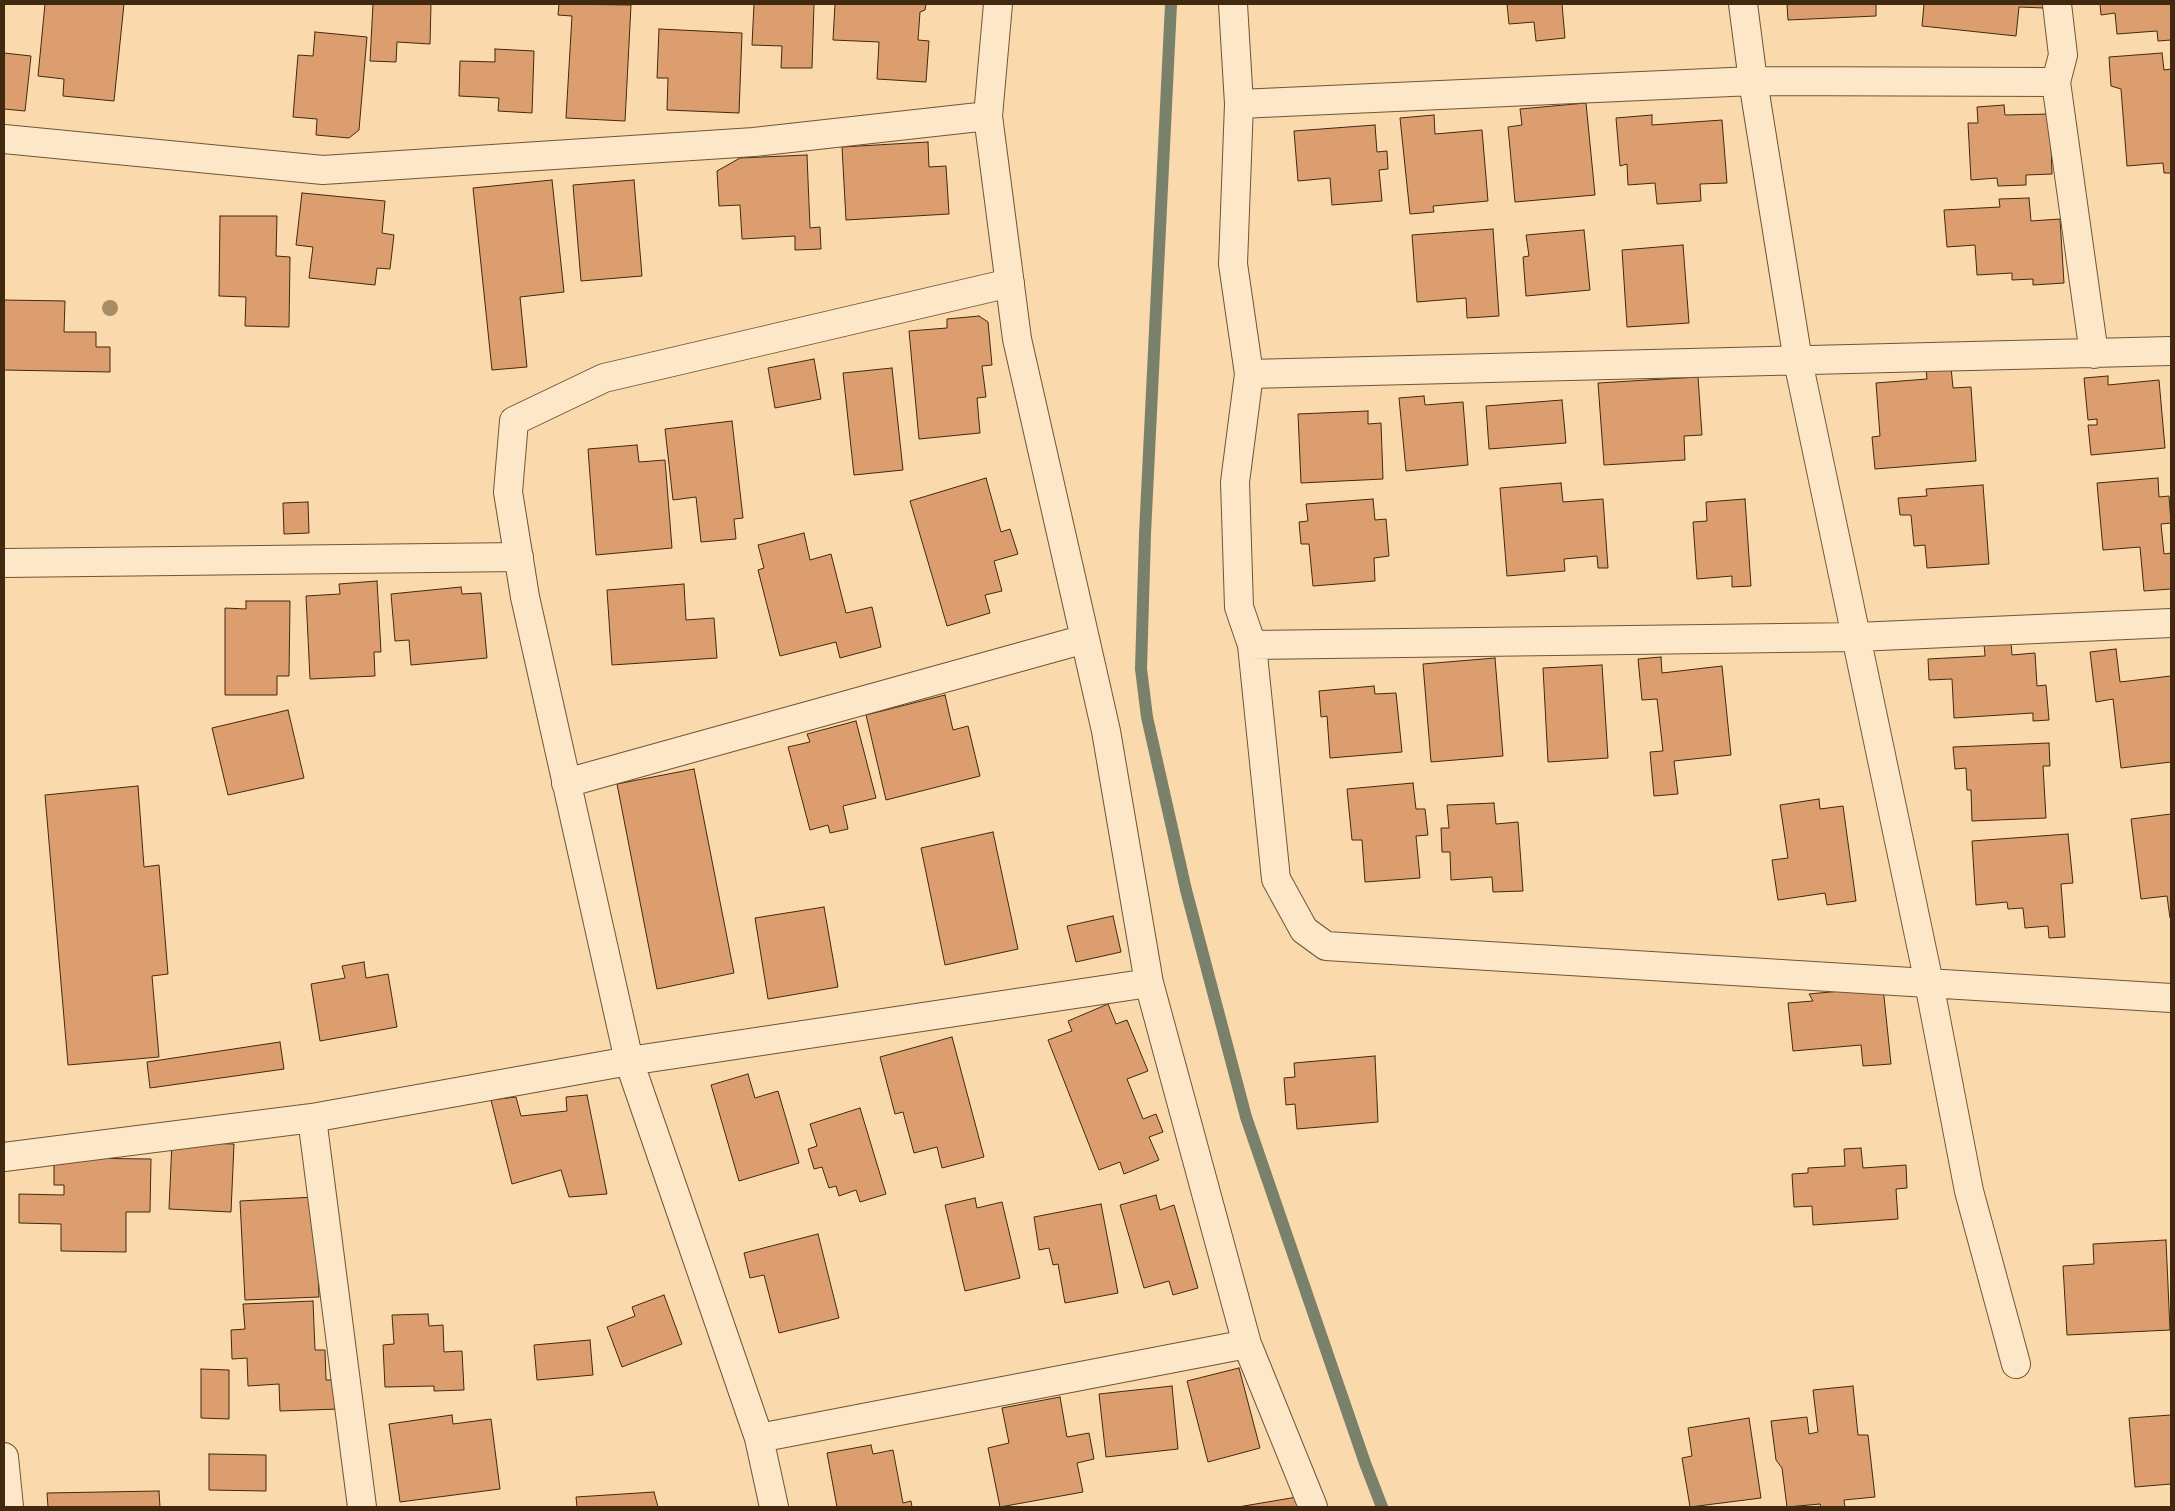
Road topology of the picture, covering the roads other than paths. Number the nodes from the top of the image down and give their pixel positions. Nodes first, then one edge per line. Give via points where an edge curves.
1 (998, 4) edge
2 (1234, 4) edge
3 (1743, 4) edge
4 (2057, 4) edge
5 (1753, 81) junction
6 (2056, 82) junction
7 (1239, 104) junction
8 (988, 116) junction
9 (4, 139) edge
10 (1010, 283) junction
11 (2171, 351) edge
12 (2094, 354) junction
13 (1798, 361) junction
14 (1249, 374) junction
15 (519, 557) junction
16 (4, 563) edge
17 (2171, 623) edge
18 (1857, 637) junction
19 (1085, 639) junction
20 (1252, 645) junction
21 (566, 783) junction
22 (1149, 983) junction
23 (1930, 983) junction
24 (2171, 998) edge
25 (629, 1062) junction
26 (312, 1118) junction
27 (4, 1157) edge
28 (1247, 1344) junction
29 (2016, 1364) dead end
30 (759, 1438) junction
31 (4, 1457) edge
32 (9, 1507) edge
33 (362, 1507) edge
34 (774, 1507) edge
35 (1313, 1507) edge

1 - 8 street
2 - 7 street
3 - 5 street
4 - 6 street via 2063,55
5 - 6 street
5 - 7 street
5 - 13 street
6 - 12 street
7 - 14 street via 1233,264
8 - 9 street via 754,142 323,170
8 - 10 street
10 - 15 street via 604,378 514,421 508,492
10 - 19 street via 1017,339
11 - 12 street
12 - 13 street
13 - 14 street
13 - 18 street
14 - 20 street via 1235,482 1239,607
15 - 16 street
15 - 21 street
17 - 18 street
18 - 20 street
18 - 23 street
19 - 21 street
19 - 22 street via 1106,731
20 - 23 street via 1276,879 1304,930 1326,946
21 - 25 street
22 - 25 street
22 - 28 street
23 - 24 street
23 - 29 street via 1969,1191
25 - 26 street
25 - 30 street
26 - 27 street
26 - 33 street
28 - 30 street
28 - 35 street
30 - 34 street
31 - 32 street

